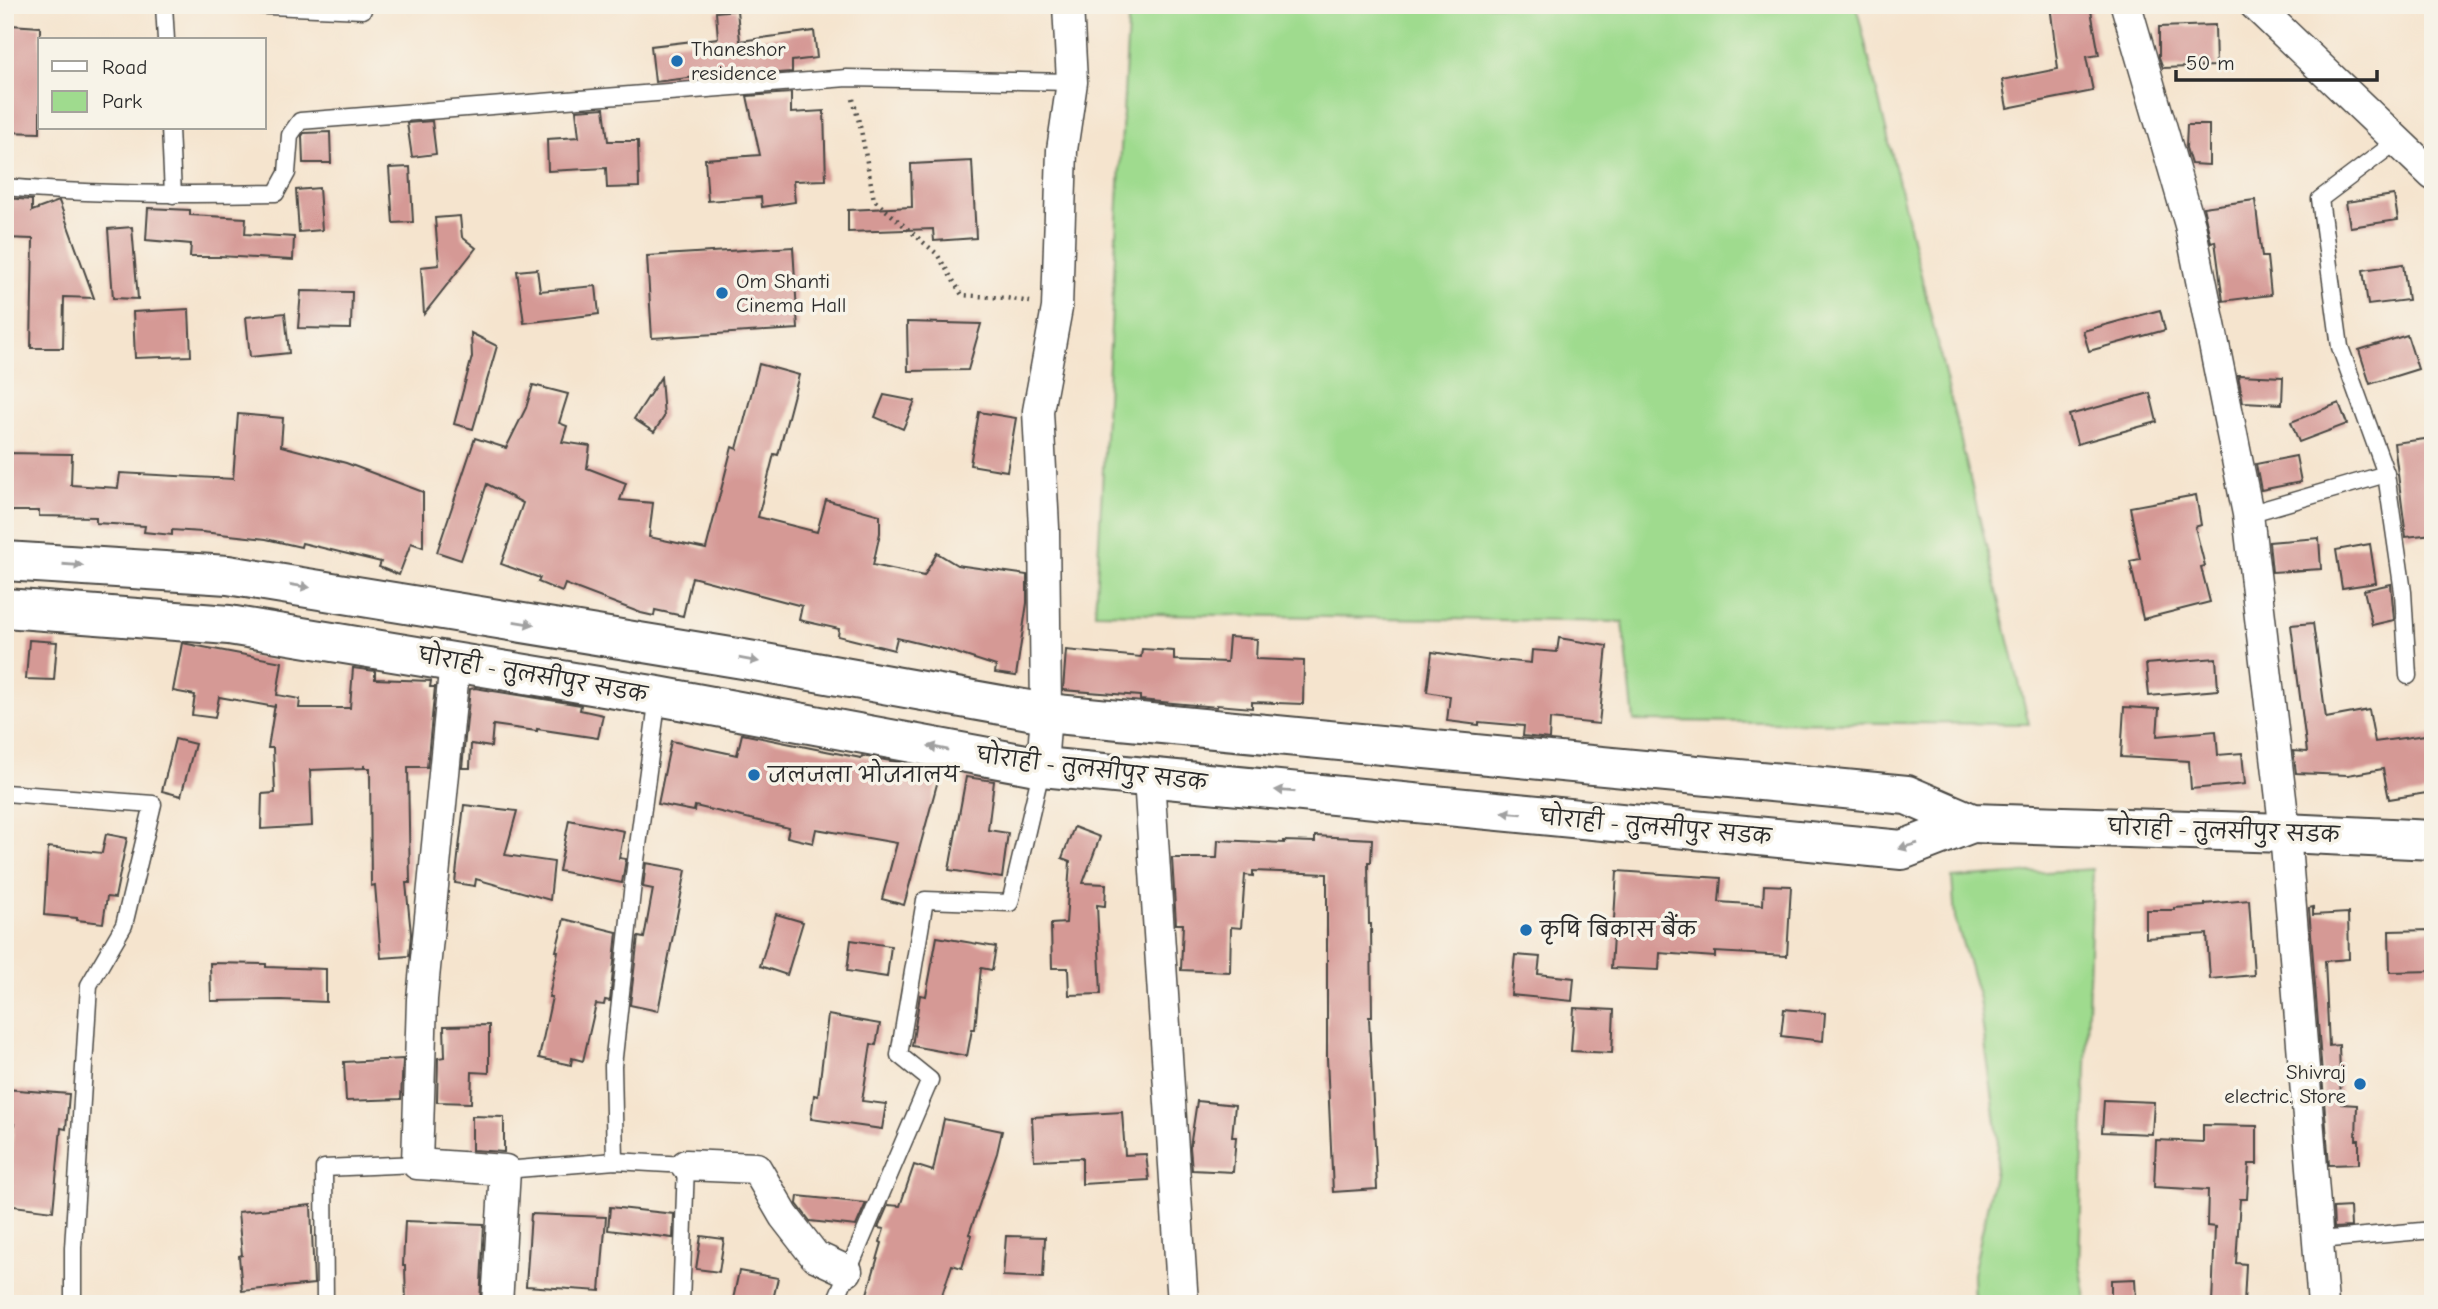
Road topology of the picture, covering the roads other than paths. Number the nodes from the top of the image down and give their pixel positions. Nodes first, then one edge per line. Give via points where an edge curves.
1 (164, 5) edge
2 (245, 5) edge
3 (364, 5) edge
4 (1068, 5) edge
5 (2126, 5) edge
6 (2255, 5) edge
7 (166, 38) edge
8 (1072, 82) junction
9 (170, 130) edge
10 (2397, 141) junction
11 (2433, 175) edge
12 (5, 187) edge
13 (173, 195) junction
14 (2386, 474) junction
15 (2248, 514) junction
16 (5, 561) edge
17 (5, 608) edge
18 (454, 661) junction
19 (2408, 676) dead end
20 (658, 696) junction
21 (1046, 713) junction
22 (1042, 767) junction
23 (1149, 778) junction
24 (5, 793) edge
25 (1972, 823) junction
26 (2285, 833) junction
27 (2433, 840) edge
28 (615, 1161) junction
29 (417, 1164) junction
30 (687, 1165) junction
31 (505, 1170) junction
32 (2433, 1230) edge
33 (2319, 1240) junction
34 (847, 1271) junction
35 (73, 1304) edge
36 (325, 1304) edge
37 (497, 1304) edge
38 (681, 1304) edge
39 (834, 1304) edge
40 (1183, 1304) edge
41 (2323, 1304) edge

1 - 7 lane
2 - 3 lane via 363,10
4 - 8 street
5 - 15 street via 2190,225
6 - 10 street
8 - 13 lane via 847,78 300,121 290,135 286,173 276,193
8 - 21 street via 1062,150 1057,308 1038,411
9 - 13 lane
10 - 11 street
10 - 14 lane via 2320,199 2340,347
12 - 13 lane
14 - 15 lane
14 - 19 lane via 2403,592
15 - 26 street
16 -> 21 main road, घोराही - तुलसीपुर सडक via 228,575
17 - 18 main road, घोराही - तुलसीपुर सडक via 229,625
18 - 20 main road, घोराही - तुलसीपुर सडक
18 - 29 street via 422,999
22 -> 20 main road, घोराही - तुलसीपुर सडक
20 - 28 lane via 632,883 615,1055
21 - 22 street
21 - 25 main road, घोराही - तुलसीपुर सडक via 1908,795
22 - 23 main road, घोराही - तुलसीपुर सडक
22 - 34 lane via 1010,903 925,900 899,1055 930,1080
25 -> 23 main road, घोराही - तुलसीपुर सडक via 1902,850
23 - 40 street
24 - 35 lane via 153,804 124,925 89,985
25 - 26 main road, घोराही - तुलसीपुर सडक
26 - 27 main road, घोराही - तुलसीपुर सडक
26 - 33 street
28 - 30 lane
28 - 31 lane
29 - 31 street
29 - 36 lane via 324,1168
30 - 34 street via 756,1168 815,1256
30 - 38 lane
31 - 37 street
32 - 33 lane
33 - 41 street
34 - 39 lane

